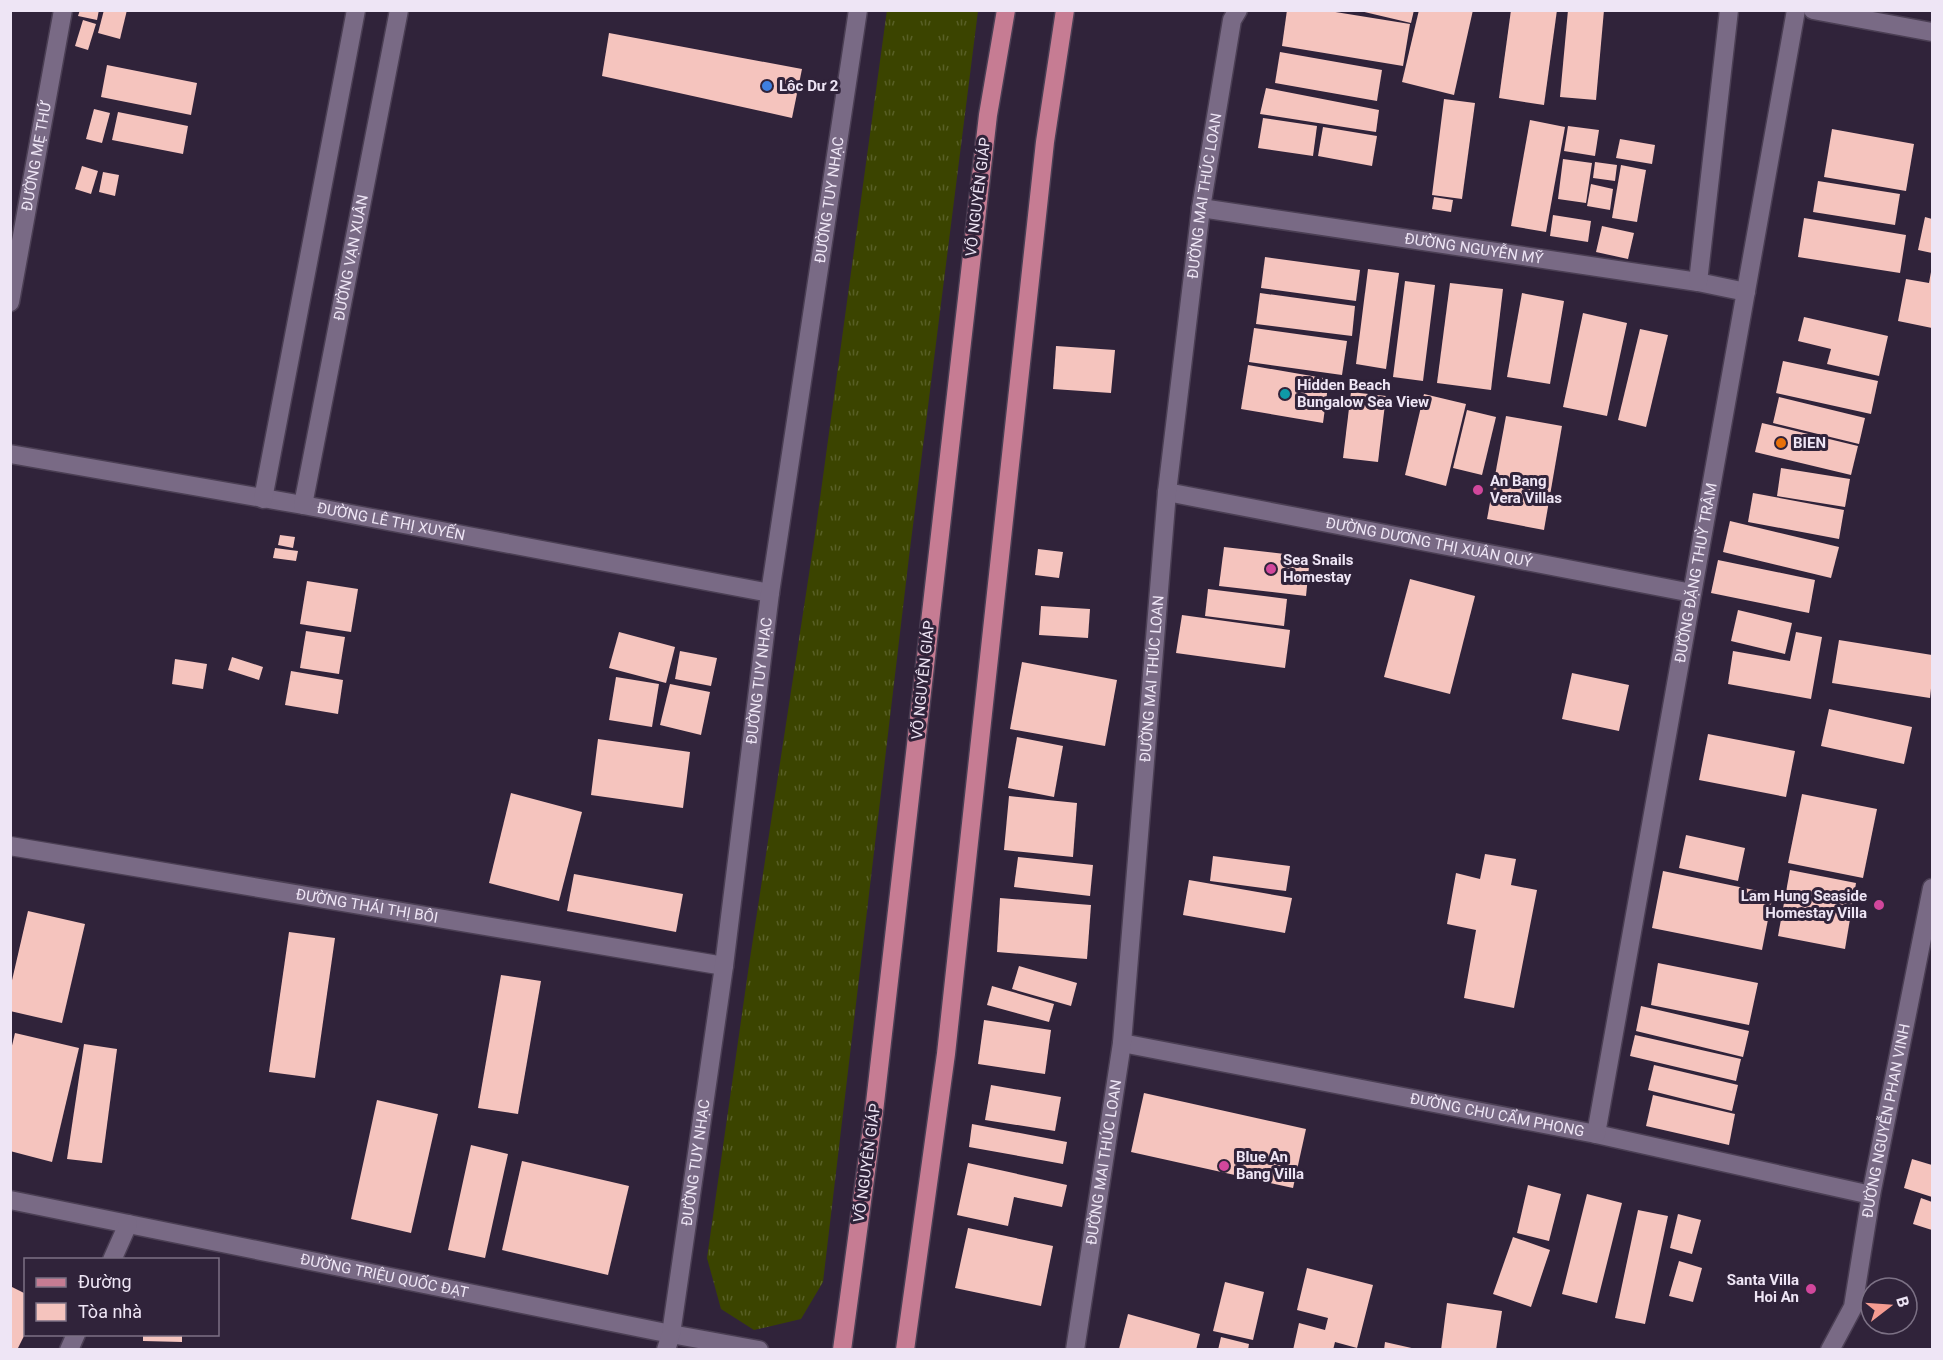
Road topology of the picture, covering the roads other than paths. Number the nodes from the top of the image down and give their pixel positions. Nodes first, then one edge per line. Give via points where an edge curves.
1 (63, 10) edge
2 (356, 10) edge
3 (399, 10) edge
4 (858, 10) edge
5 (1006, 10) edge
6 (1065, 10) edge
7 (1238, 10) edge
8 (1729, 10) edge
9 (1796, 10) edge
10 (1813, 10) edge
11 (1932, 32) edge
12 (1202, 208) junction
13 (1698, 282) junction
14 (1746, 292) junction
15 (10, 302) edge
16 (10, 454) edge
17 (1167, 492) junction
18 (264, 499) junction
19 (303, 505) junction
20 (770, 593) junction
21 (1692, 593) junction
22 (10, 846) edge
23 (1932, 888) edge
24 (724, 966) junction
25 (1122, 1043) junction
26 (1596, 1134) junction
27 (1871, 1195) junction
28 (10, 1200) edge
29 (128, 1224) junction
30 (113, 1258) edge
31 (76, 1336) edge
32 (668, 1342) edge
33 (69, 1350) edge
34 (759, 1350) edge
35 (842, 1350) edge
36 (905, 1350) edge
37 (1075, 1350) edge
38 (1830, 1350) edge

1 - 15 street, ĐƯỜNG MẸ THỨ
2 - 18 street
3 - 19 street, ĐƯỜNG VẠN XUÂN
4 - 20 street, ĐƯỜNG TUY NHẠC
5 - 35 main road, VÕ NGUYÊN GIÁP via 988,115 874,1112
6 - 36 main road via 1045,142 946,1054
7 - 12 street, ĐƯỜNG MAI THÚC LOAN via 1232,20
8 - 13 street
9 - 14 street, ĐƯỜNG ĐẶNG THUỲ TRÂM
10 - 11 street
12 - 13 street, ĐƯỜNG NGUYỄN MỸ
12 - 17 street, ĐƯỜNG MAI THÚC LOAN
13 - 14 street, ĐƯỜNG NGUYỄN MỸ
14 - 21 street, ĐƯỜNG ĐẶNG THUỲ TRÂM
16 - 18 street, ĐƯỜNG LÊ THỊ XUYẾN
17 - 21 street, ĐƯỜNG DƯƠNG THỊ XUÂN QUÝ
17 - 25 street, ĐƯỜNG MAI THÚC LOAN
18 - 19 street, ĐƯỜNG LÊ THỊ XUYẾN
19 - 20 street, ĐƯỜNG LÊ THỊ XUYẾN
20 - 24 street, ĐƯỜNG TUY NHẠC
21 - 26 street, ĐƯỜNG ĐẶNG THUỲ TRÂM
22 - 24 street, ĐƯỜNG THÁI THỊ BÔI
23 - 27 street, ĐƯỜNG NGUYỄN PHAN VINH
24 - 32 street, ĐƯỜNG TUY NHẠC
25 - 26 street, ĐƯỜNG CHU CẨM PHONG
25 - 37 street, ĐƯỜNG MAI THÚC LOAN
26 - 27 street, ĐƯỜNG CHU CẨM PHONG
27 - 38 street, ĐƯỜNG NGUYỄN PHAN VINH via 1853,1307
28 - 29 street, ĐƯỜNG TRIỆU QUỐC ĐẠT
29 - 30 street
29 - 32 street, ĐƯỜNG TRIỆU QUỐC ĐẠT
31 - 33 street
32 - 34 street, ĐƯỜNG TRIỆU QUỐC ĐẠT

